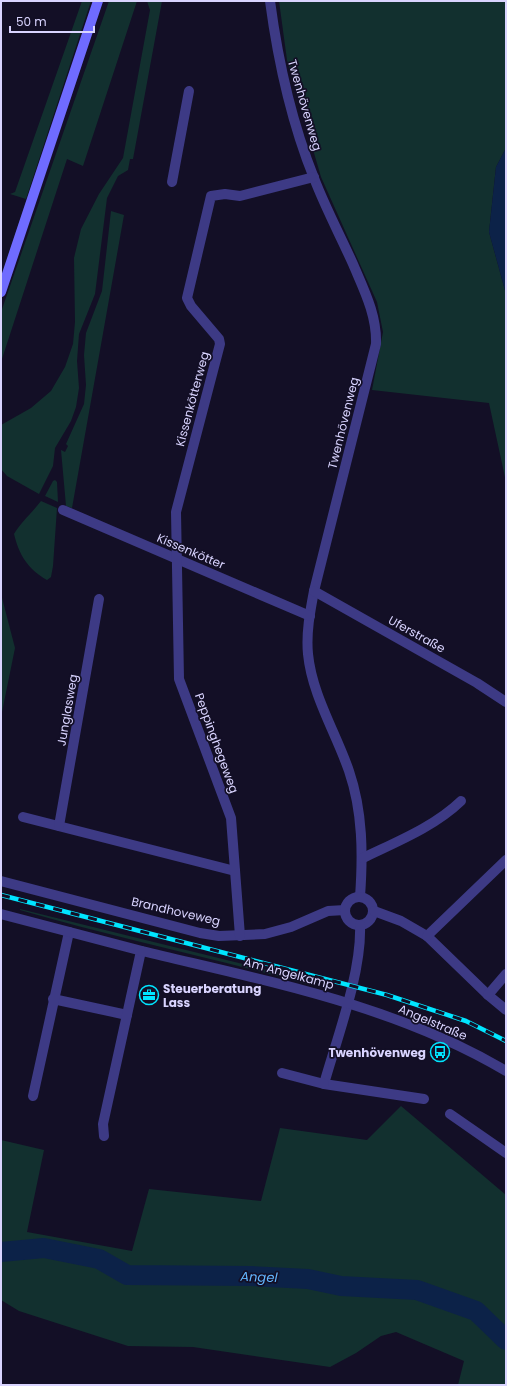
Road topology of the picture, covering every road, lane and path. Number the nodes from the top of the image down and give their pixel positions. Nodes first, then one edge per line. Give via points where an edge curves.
1 (98, 1) edge
2 (270, 1) edge
3 (189, 91) dead end
4 (314, 177) junction
5 (172, 182) dead end
6 (1, 292) edge
7 (63, 510) dead end
8 (177, 560) junction
9 (314, 591) junction
10 (99, 599) dead end
11 (310, 616) junction
12 (506, 702) edge
13 (461, 801) dead end
14 (23, 817) dead end
15 (59, 826) junction
16 (363, 858) junction
17 (506, 860) edge
18 (235, 871) junction
19 (1, 881) edge
20 (360, 897) junction
21 (345, 910) junction
22 (374, 911) junction
23 (1, 914) edge
24 (360, 925) junction
25 (68, 932) junction
26 (240, 936) junction
27 (427, 936) junction
28 (141, 951) junction
29 (506, 974) edge
30 (488, 995) junction
31 (54, 999) junction
32 (347, 1003) junction
33 (506, 1010) edge
34 (127, 1015) junction
35 (506, 1071) edge
36 (282, 1073) dead end
37 (324, 1084) junction
38 (33, 1096) dead end
39 (424, 1099) dead end
40 (450, 1114) dead end
41 (104, 1136) dead end
42 (506, 1154) edge

1 - 6 main road
2 - 4 street, Twenhövenweg via 278,56 296,125
3 - 5 street
4 - 8 street, Kissenkötterweg via 240,196 211,196 187,298 219,339 220,344 176,512
4 - 9 street, Twenhövenweg via 371,305 377,330 376,344
7 - 8 street, Kissenkötter
8 - 11 street, Kissenkötter
8 - 18 street, Peppinghegeweg via 179,679 231,818
9 - 11 street, Twenhövenweg
9 - 12 street, Uferstraße
10 - 15 street, Junglasweg
11 - 16 street, Twenhövenweg via 308,656 315,685 349,772 358,807
13 - 16 street via 450,811 412,834
14 - 15 street
15 - 18 street
16 - 20 street, Twenhövenweg
17 - 27 street
18 - 26 street, Peppinghegeweg
19 - 26 street, Brandhoveweg via 200,933
20 - 21 street via 352,899
20 - 22 street via 368,900
21 - 24 street via 350,921
21 - 26 street, Brandhoveweg via 328,911 291,927 265,934
22 - 24 street via 369,922
22 - 27 street via 401,921
23 - 25 street, Am Angelkamp
24 - 32 street via 356,969
25 - 28 street, Am Angelkamp
25 - 31 street
27 - 30 street
28 - 32 street, Am Angelkamp via 264,979
28 - 34 street
29 - 30 street
30 - 33 street
31 - 34 street
31 - 38 street
32 - 35 street, Angelstraße via 417,1028
32 - 37 street
34 - 41 street via 103,1124
36 - 37 street
37 - 39 street
40 - 42 street

